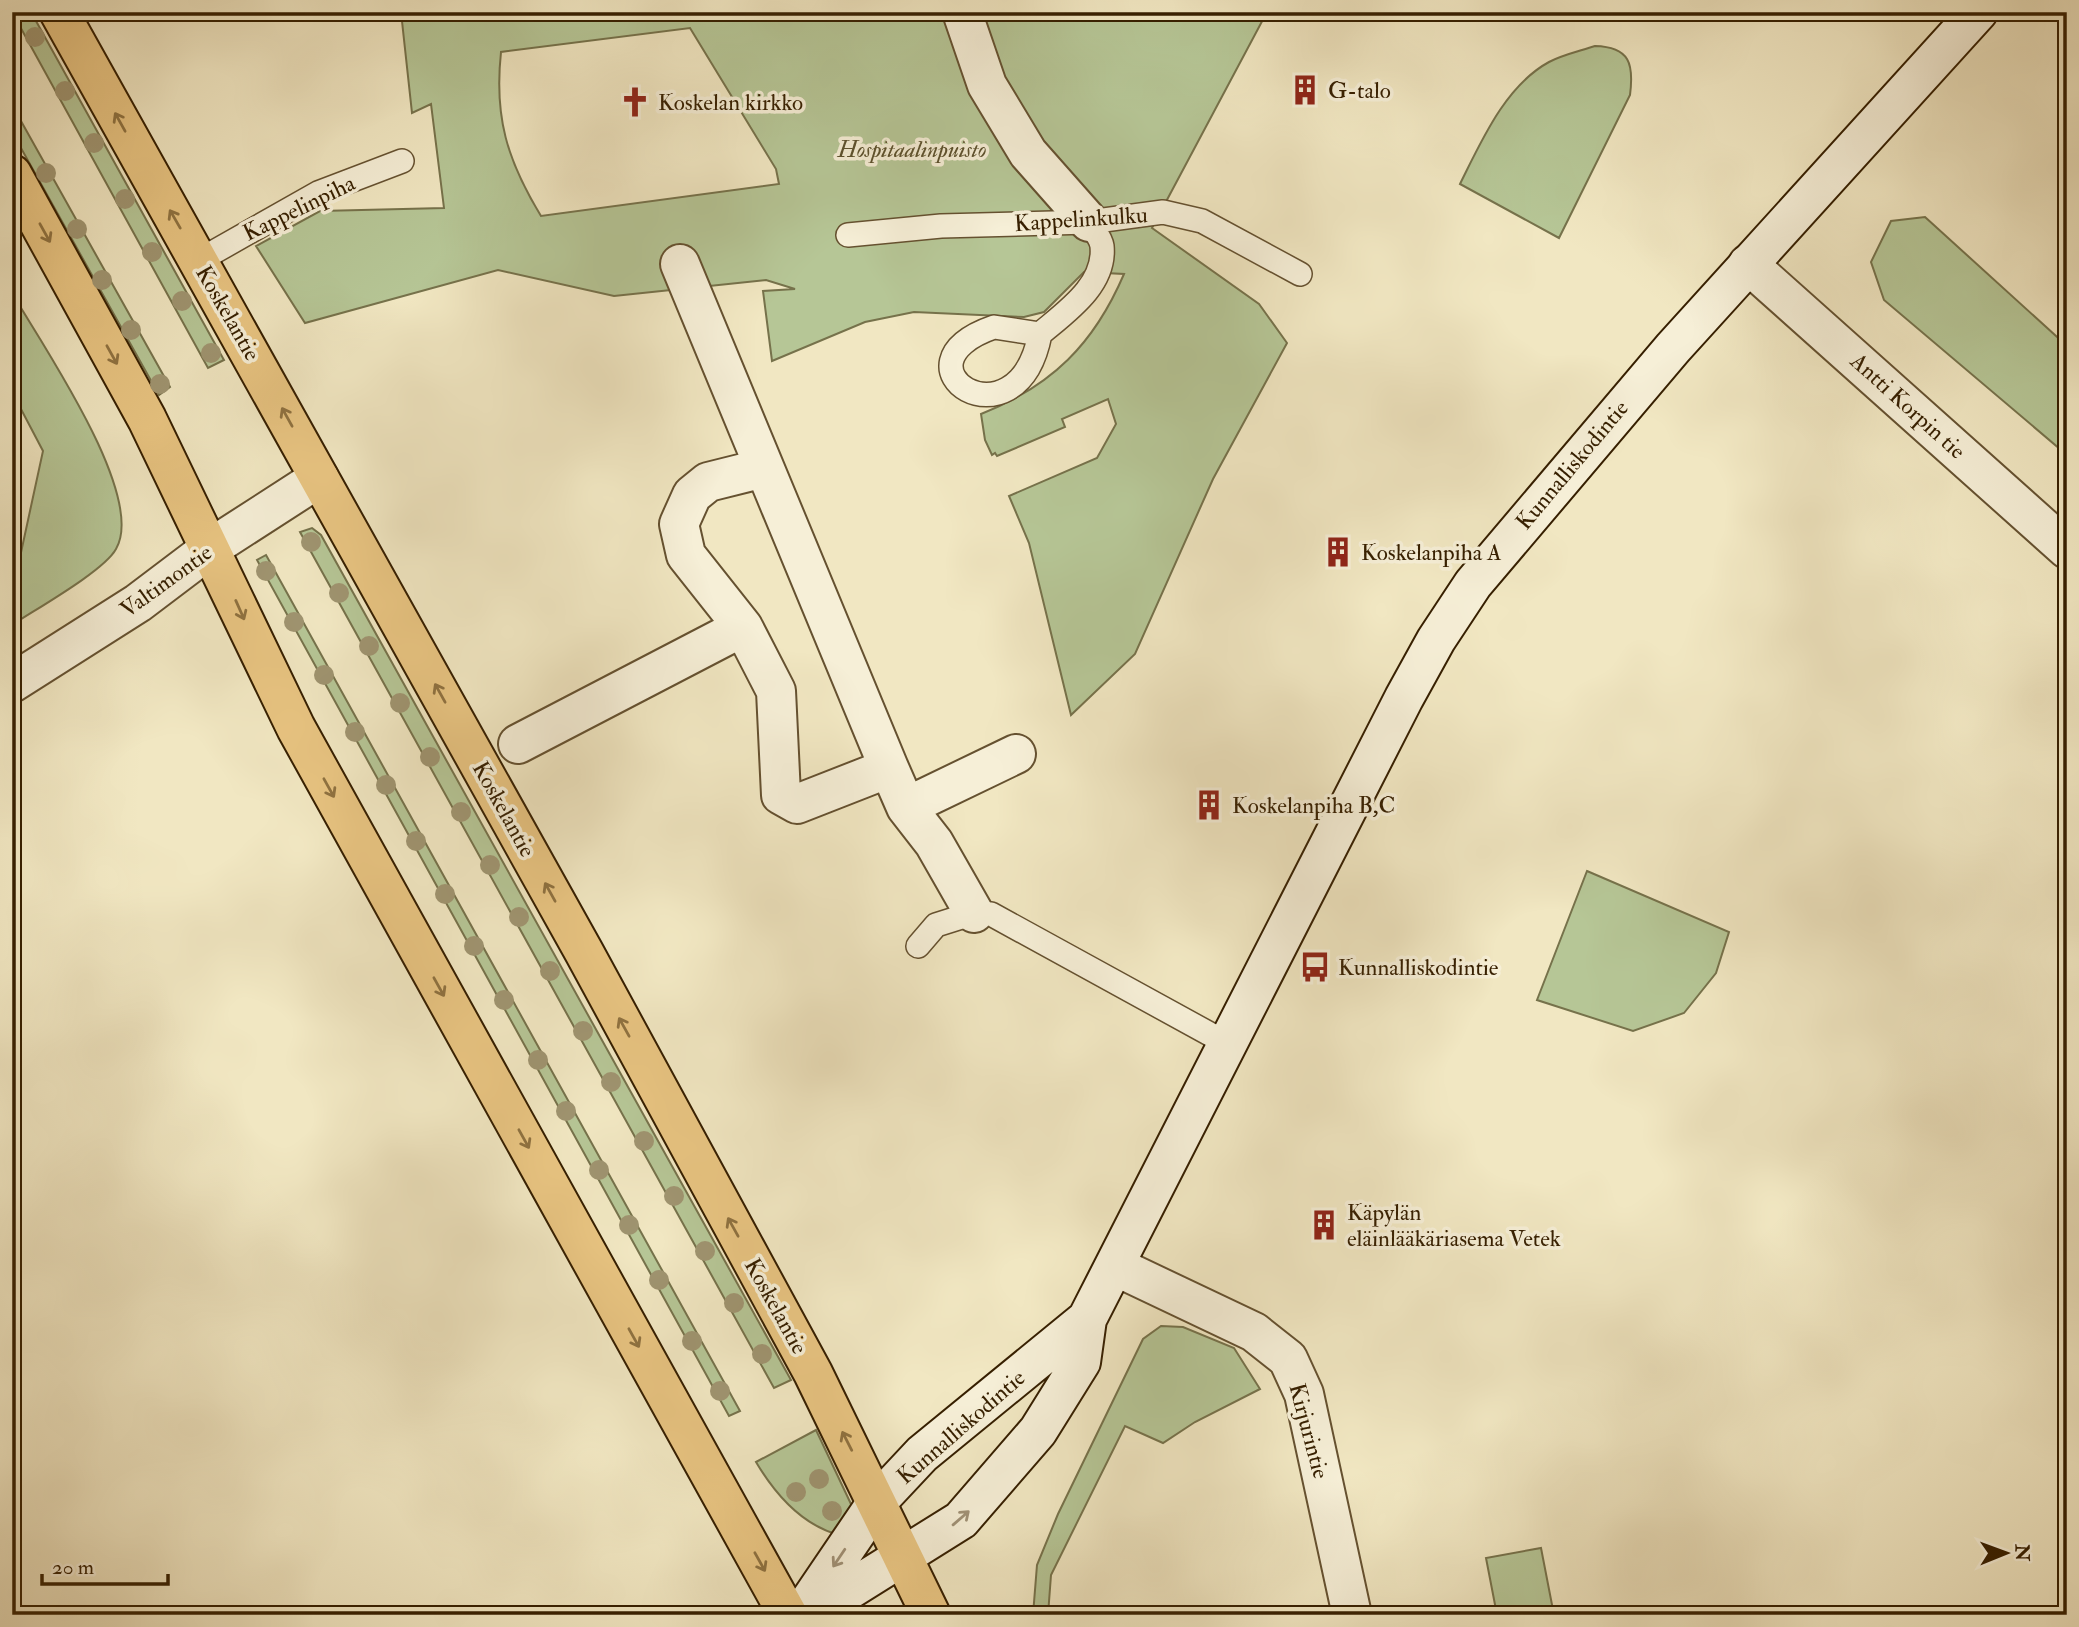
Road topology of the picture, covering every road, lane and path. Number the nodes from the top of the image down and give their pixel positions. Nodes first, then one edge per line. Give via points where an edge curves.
1 (59, 12) edge
2 (962, 12) edge
3 (1978, 12) edge
4 (402, 161) dead end
5 (12, 174) edge
6 (1089, 222) junction
7 (848, 235) dead end
8 (198, 261) junction
9 (680, 264) dead end
10 (1748, 264) junction
11 (1300, 274) dead end
12 (1040, 334) dead end
13 (764, 468) junction
14 (319, 478) junction
15 (212, 548) junction
16 (2067, 549) edge
17 (743, 627) junction
18 (12, 682) edge
19 (518, 744) dead end
20 (1016, 754) dead end
21 (889, 768) junction
22 (906, 807) junction
23 (974, 913) junction
24 (918, 947) dead end
25 (1228, 1044) junction
26 (1115, 1266) junction
27 (1087, 1319) junction
28 (877, 1502) junction
29 (903, 1554) junction
30 (788, 1615) edge
31 (801, 1615) edge
32 (809, 1615) edge
33 (931, 1615) edge
34 (1352, 1615) edge

8 -> 1 main road, Koskelantie
2 - 6 street via 987,85 1021,141
3 - 10 street, Kunnalliskodintie
4 - 8 lane, Kappelinpiha via 318,193
5 -> 15 main road via 127,380
6 - 7 lane, Kappelinkulku via 941,226
6 - 11 lane, Kappelinkulku via 1163,212 1202,221
6 - 12 lane via 1102,244 1101,267 1082,298
14 -> 8 main road, Koskelantie
9 - 13 street
10 - 16 street, Antti Korpin tie
10 - 25 street, Kunnalliskodintie via 1473,584 1404,698
13 - 17 street via 708,482 692,495 679,524 686,555
13 - 21 street
14 - 15 street, Valtimontie
28 -> 14 main road, Koskelantie via 813,1373
15 - 18 street, Valtimontie via 138,603
15 -> 30 main road via 296,728
17 - 19 street
17 - 21 street via 776,691 781,795 797,804
20 - 22 street
21 - 22 street
22 - 23 street via 934,842
23 - 24 lane via 936,925
23 - 25 lane via 1003,920
25 - 26 street, Kunnalliskodintie
26 - 27 street, Kunnalliskodintie
26 - 34 street, Kirjurintie via 1254,1332 1287,1359 1304,1394
27 - 28 street, Kunnalliskodintie via 922,1454
29 -> 27 street, Kunnalliskodintie via 961,1520 1038,1431 1081,1362
28 - 29 main road, Koskelantie
28 -> 31 street, Kunnalliskodintie
29 - 32 street, Kunnalliskodintie
29 - 33 main road, Koskelantie

